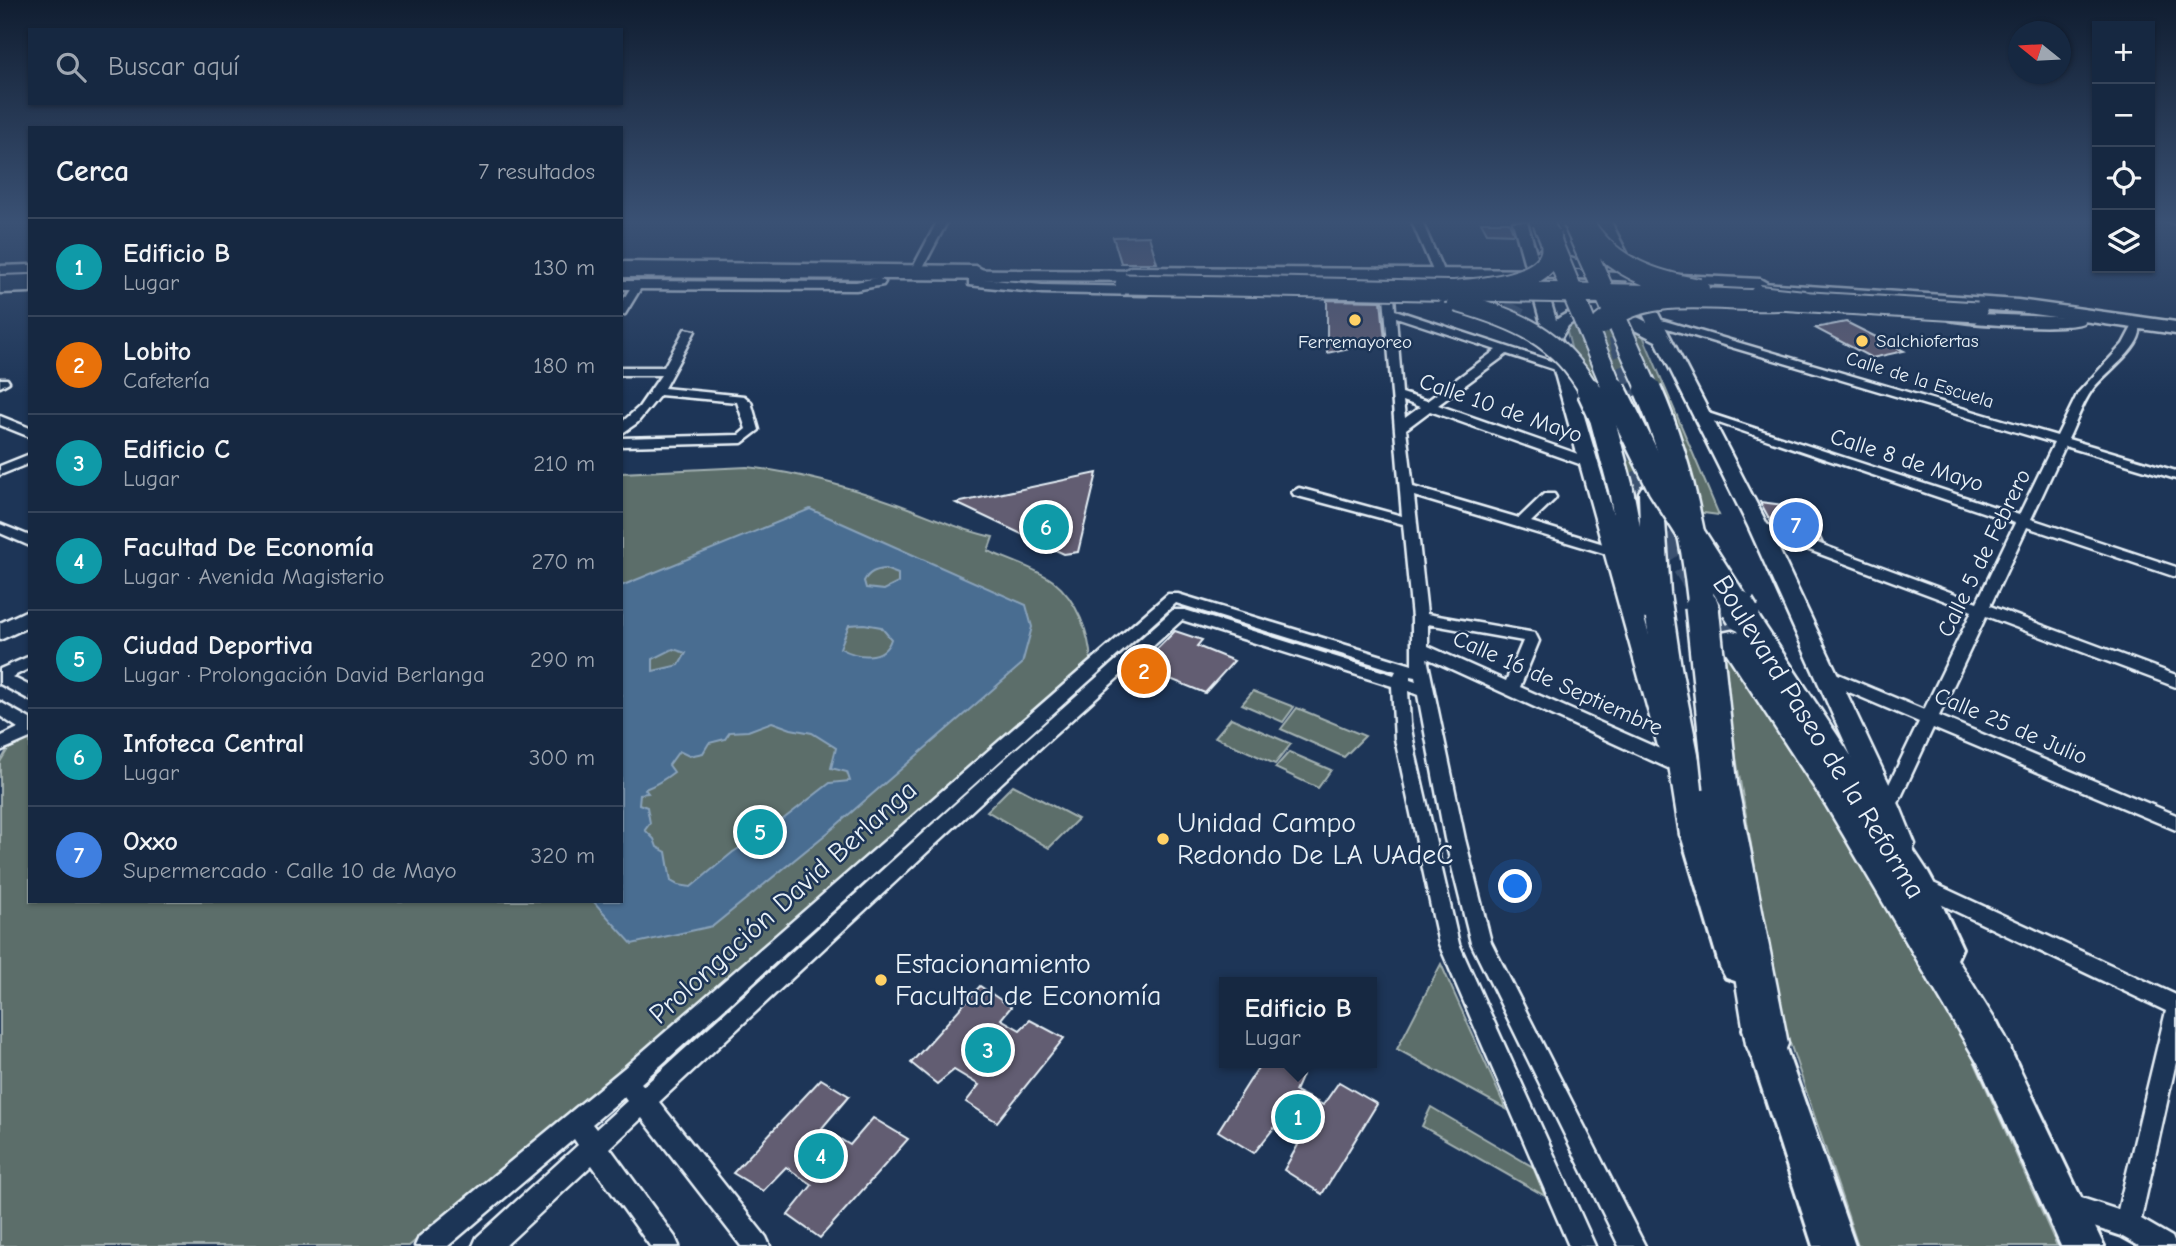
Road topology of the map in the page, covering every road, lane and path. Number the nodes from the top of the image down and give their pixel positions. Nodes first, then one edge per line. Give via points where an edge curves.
1 (1289, 280) edge
2 (1450, 280) tunnel mouth
3 (1451, 280) edge
4 (1452, 280) edge
5 (1502, 280) edge
6 (1513, 280) tunnel mouth
7 (1538, 280) edge
8 (1567, 280) edge
9 (1600, 280) edge
10 (1633, 280) edge
11 (1664, 280) edge
12 (1666, 280) edge
13 (1702, 280) edge
14 (28, 281) edge
15 (629, 282) edge
16 (974, 282) junction
17 (0, 285) edge
18 (1732, 287) tunnel mouth
19 (1395, 290) junction
20 (1644, 298) junction
21 (1492, 299) junction
22 (1543, 299) junction
23 (1683, 299) junction
24 (1778, 300) junction
25 (1804, 301) junction
26 (623, 304) edge
27 (1391, 312) junction
28 (2078, 322) junction
29 (2176, 326) edge
30 (1659, 330) junction
31 (2136, 330) junction
32 (690, 331) dead end
33 (2176, 336) edge
34 (1552, 339) junction
35 (1504, 350) junction
36 (1562, 368) junction
37 (668, 370) junction
38 (623, 372) edge
39 (657, 391) junction
40 (1397, 395) junction
41 (1429, 406) junction
42 (1703, 416) junction
43 (0, 420) edge
44 (1402, 426) junction
45 (623, 428) edge
46 (28, 432) edge
47 (623, 442) edge
48 (2062, 442) junction
49 (28, 459) edge
50 (1590, 463) junction
51 (0, 471) edge
52 (2176, 475) edge
53 (1406, 489) junction
54 (1299, 492) dead end
55 (1651, 492) dead end
56 (1549, 497) dead end
57 (2024, 521) junction
58 (1410, 522) junction
59 (1522, 523) junction
60 (1758, 526) junction
61 (0, 528) edge
62 (28, 541) edge
63 (1615, 552) junction
64 (2176, 572) edge
65 (28, 603) edge
66 (1176, 606) junction
67 (1981, 609) junction
68 (0, 618) edge
69 (28, 618) edge
70 (1420, 618) junction
71 (1741, 619) junction
72 (0, 633) edge
73 (28, 662) edge
74 (1416, 672) junction
75 (0, 676) edge
76 (1827, 676) junction
77 (2176, 681) edge
78 (1511, 688) junction
79 (28, 693) edge
80 (0, 708) edge
81 (1659, 711) junction
82 (1931, 719) junction
83 (28, 728) edge
84 (28, 730) edge
85 (0, 746) edge
86 (1674, 763) junction
87 (1887, 807) junction
88 (2176, 823) edge
89 (1697, 835) junction
90 (1915, 883) junction
91 (1481, 943) junction
92 (1449, 944) junction
93 (2176, 1006) edge
94 (2176, 1013) edge
95 (1767, 1044) junction
96 (1991, 1049) junction
97 (625, 1082) junction
98 (644, 1102) junction
99 (576, 1122) junction
100 (594, 1147) junction
101 (2064, 1205) junction
102 (2127, 1225) junction
103 (428, 1246) edge
104 (486, 1246) edge
105 (666, 1246) edge
106 (757, 1246) edge
107 (1583, 1246) edge
108 (1632, 1246) edge
109 (1834, 1246) edge
110 (2083, 1246) edge
111 (2163, 1246) edge

1 - 19 highway
2 - 19 highway, bridge
3 - 6 highway, bridge via 1499,285
4 - 24 highway, bridge
5 - 21 street via 1511,287 1510,292
7 - 22 main road
8 - 71 highway, Boulevard Paseo de la Reforma, bridge via 1638,444
9 - 95 highway, Boulevard Paseo de la Reforma, bridge via 1664,426 1679,473 1701,601 1721,788
10 - 20 main road
11 - 23 street via 1656,283 1657,288
12 - 25 highway, bridge
13 - 29 street via 2025,302
14 - 17 highway
15 - 16 highway
15 - 26 street
16 - 19 highway, bridge
16 - 19 street via 1042,289
18 - 29 highway via 2018,306
19 - 21 street
19 - 27 street
19 - 81 highway, bridge via 1486,310 1528,328 1575,366 1596,400 1620,489
20 - 22 street
20 - 23 street
20 - 30 main road
21 - 22 street
22 - 34 main road
23 - 28 street
24 - 25 highway, bridge
24 - 71 highway, bridge via 1659,301 1626,308 1602,321 1601,328 1604,349 1638,429
25 - 28 highway, bridge
27 - 35 street
27 - 40 street
28 - 31 highway
30 - 34 main road via 1610,313 1585,311 1564,319
30 - 42 main road
30 - 48 street, Calle de la Escuela
31 - 33 highway
31 - 48 street, Calle 5 de Febrero via 2129,345 2091,381
32 - 37 street
34 - 36 main road
35 - 36 street
35 - 41 street
36 - 50 main road
37 - 38 street
37 - 39 street
39 - 45 street
39 - 47 street via 740,399 754,430 742,439
40 - 41 street, Calle 10 de Mayo
40 - 44 street
41 - 44 street
41 - 50 street, Calle 10 de Mayo
42 - 57 street, Calle 8 de Mayo
42 - 60 main road
43 - 46 street
44 - 53 street
48 - 52 street, Calle de la Escuela
48 - 57 street, Calle 5 de Febrero
49 - 51 street
50 - 63 main road
53 - 58 street
53 - 59 street
54 - 58 street
55 - 89 highway via 1656,593
56 - 59 street
57 - 64 street, Calle 8 de Mayo
57 - 67 street, Calle 5 de Febrero
58 - 70 street
59 - 63 street
60 - 67 street
60 - 76 main road
61 - 62 street
63 - 81 main road
65 - 68 main road
66 - 74 street, Calle 16 de Septiembre
66 - 97 street, Prolongación David Berlanga
66 - 98 street
67 - 77 street
67 - 82 street, Calle 5 de Febrero
69 - 72 main road
70 - 74 street
70 - 78 street via 1529,637
71 - 90 highway, Boulevard Paseo de la Reforma via 1775,662
71 - 96 highway via 1839,798
73 - 75 street
74 - 78 street, Calle 16 de Septiembre
74 - 91 street
74 - 92 street via 1404,733
75 - 79 street
76 - 82 street, Calle 25 de Julio
76 - 87 main road
78 - 86 street, Calle 16 de Septiembre
80 - 83 street
81 - 86 main road
82 - 87 street, Calle 5 de Febrero
82 - 88 street, Calle 25 de Julio
84 - 85 street
86 - 89 main road
87 - 90 main road
89 - 95 main road, Boulevard Paseo de la Reforma
90 - 93 street
90 - 96 main road, Boulevard Paseo de la Reforma
91 - 92 street
91 - 108 street
92 - 107 street
94 - 102 street
95 - 109 main road, Boulevard Paseo de la Reforma
96 - 101 main road, Boulevard Paseo de la Reforma
97 - 98 street
97 - 99 street, Prolongación David Berlanga
98 - 100 street
98 - 106 street
99 - 100 street
99 - 103 street, Prolongación David Berlanga
100 - 104 street
100 - 105 street
101 - 102 street
101 - 110 main road, Boulevard Paseo de la Reforma
102 - 111 street

